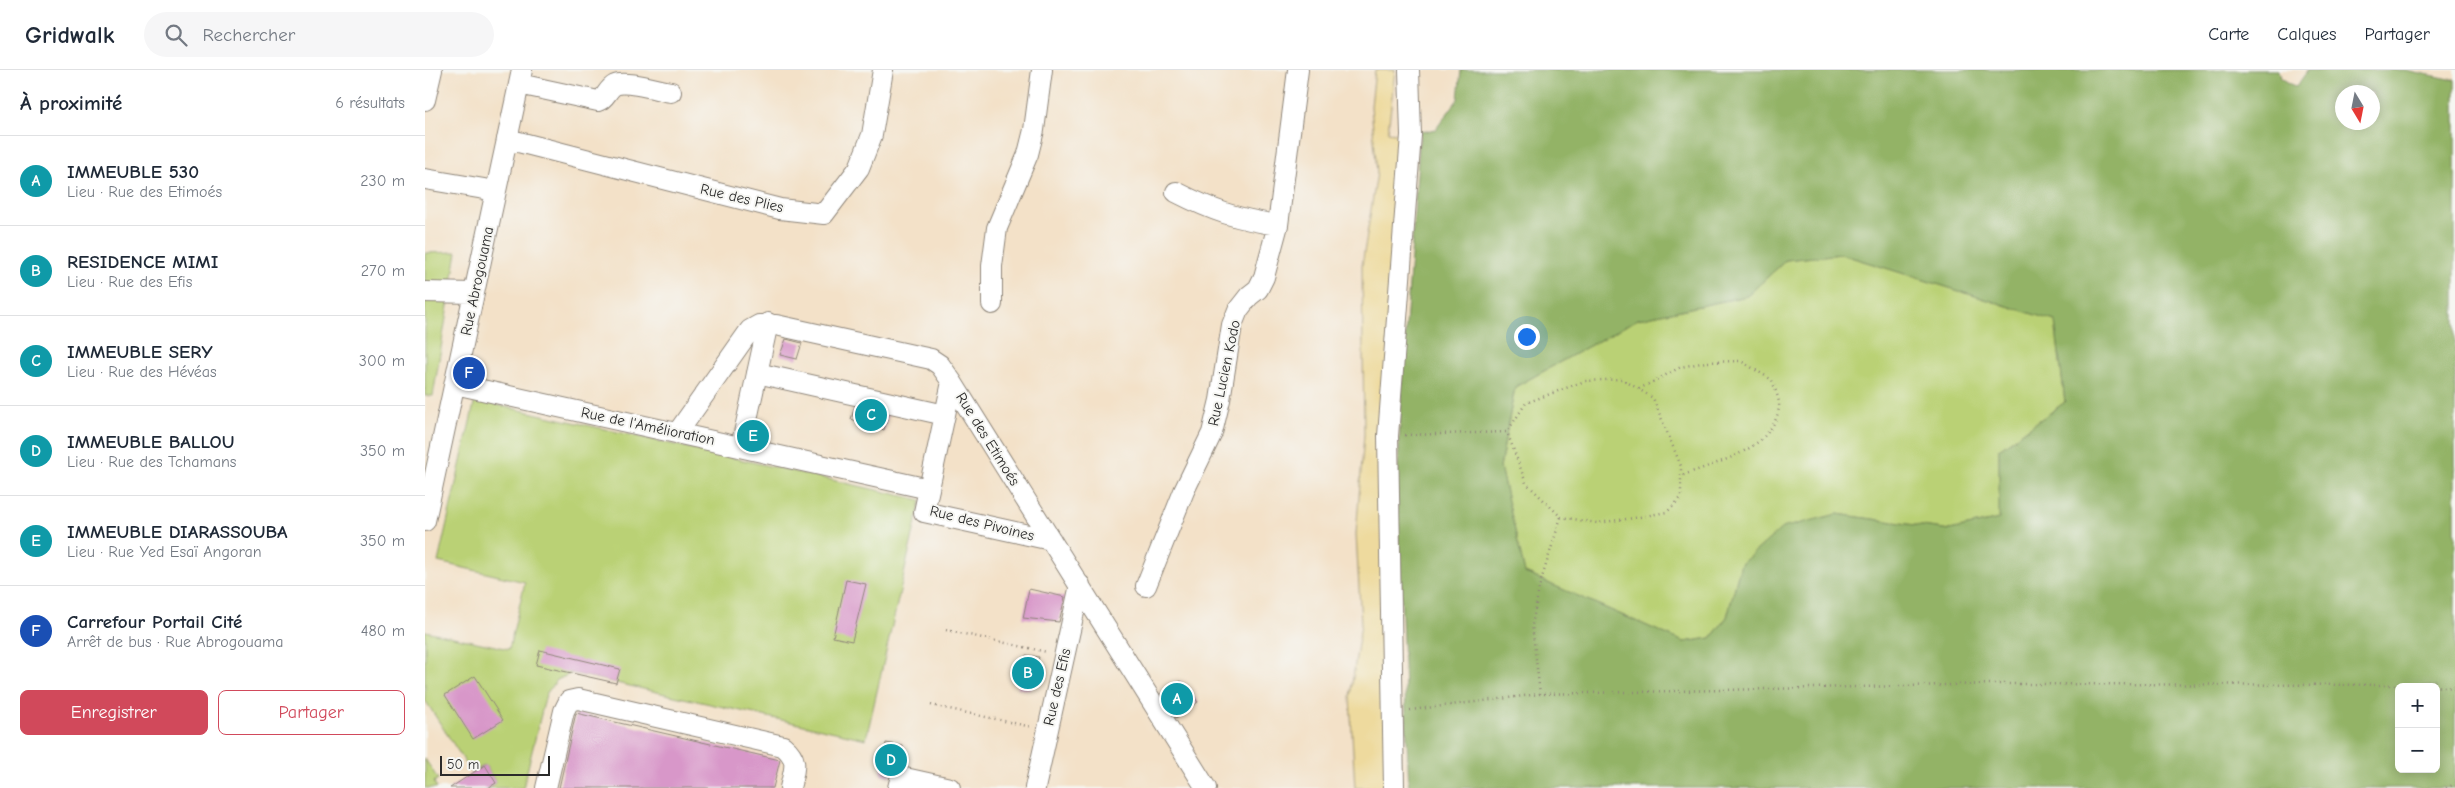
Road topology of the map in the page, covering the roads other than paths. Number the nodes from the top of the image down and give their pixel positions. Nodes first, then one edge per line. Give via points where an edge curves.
1 (432, 70) edge
2 (883, 70) edge
3 (1042, 70) edge
4 (1298, 70) edge
5 (1409, 70) edge
6 (520, 77) edge
7 (671, 92) dead end
8 (425, 100) edge
9 (507, 139) junction
10 (425, 179) edge
11 (496, 191) junction
12 (1175, 192) dead end
13 (1278, 225) junction
14 (425, 292) edge
15 (474, 293) junction
16 (992, 304) dead end
17 (768, 324) junction
18 (757, 373) junction
19 (953, 382) junction
20 (455, 384) junction
21 (945, 415) junction
22 (678, 432) junction
23 (741, 446) junction
24 (432, 456) edge
25 (929, 489) junction
26 (425, 521) edge
27 (1051, 540) junction
28 (1080, 585) junction
29 (1146, 586) dead end
30 (546, 788) edge
31 (790, 788) edge
32 (898, 788) edge
33 (950, 788) edge
34 (1035, 788) edge
35 (1206, 788) edge
36 (1395, 788) edge

1 - 8 street
2 - 9 street, Rue des Plies via 872,135 859,168 824,214 780,209
3 - 16 street via 1028,154 997,228
4 - 13 street, Rue Lucien Kodo
5 - 36 street via 1411,135 1388,436
6 - 7 street via 598,101 603,100 615,85
6 - 9 street, Rue Abrogouama
9 - 11 street, Rue Abrogouama
10 - 11 street
11 - 15 street, Rue Abrogouama
12 - 13 street via 1212,211
13 - 29 street, Rue Lucien Kodo via 1264,277 1258,290 1238,310 1232,325 1212,432
14 - 15 street
15 - 20 street, Rue Abrogouama
17 - 18 street
17 - 19 street, Rue des Etimoés via 931,359
17 - 22 street via 750,330
18 - 21 street
18 - 23 street
19 - 21 street, Rue des Pivoines
19 - 27 street, Rue des Etimoés
20 - 22 street, Rue de l'Amélioration
20 - 24 street, Rue Abrogouama
21 - 25 street, Rue des Pivoines
22 - 23 street, Rue de l'Amélioration
23 - 25 street, Rue de l'Amélioration
24 - 26 street, Rue Abrogouama
25 - 27 street, Rue des Pivoines via 924,512
27 - 28 street, Rue des Etimoés
28 - 34 street, Rue des Efis
28 - 35 street, Rue des Etimoés
30 - 31 street via 564,710 569,701 578,700 783,746 791,752 795,763
32 - 33 street via 905,778

